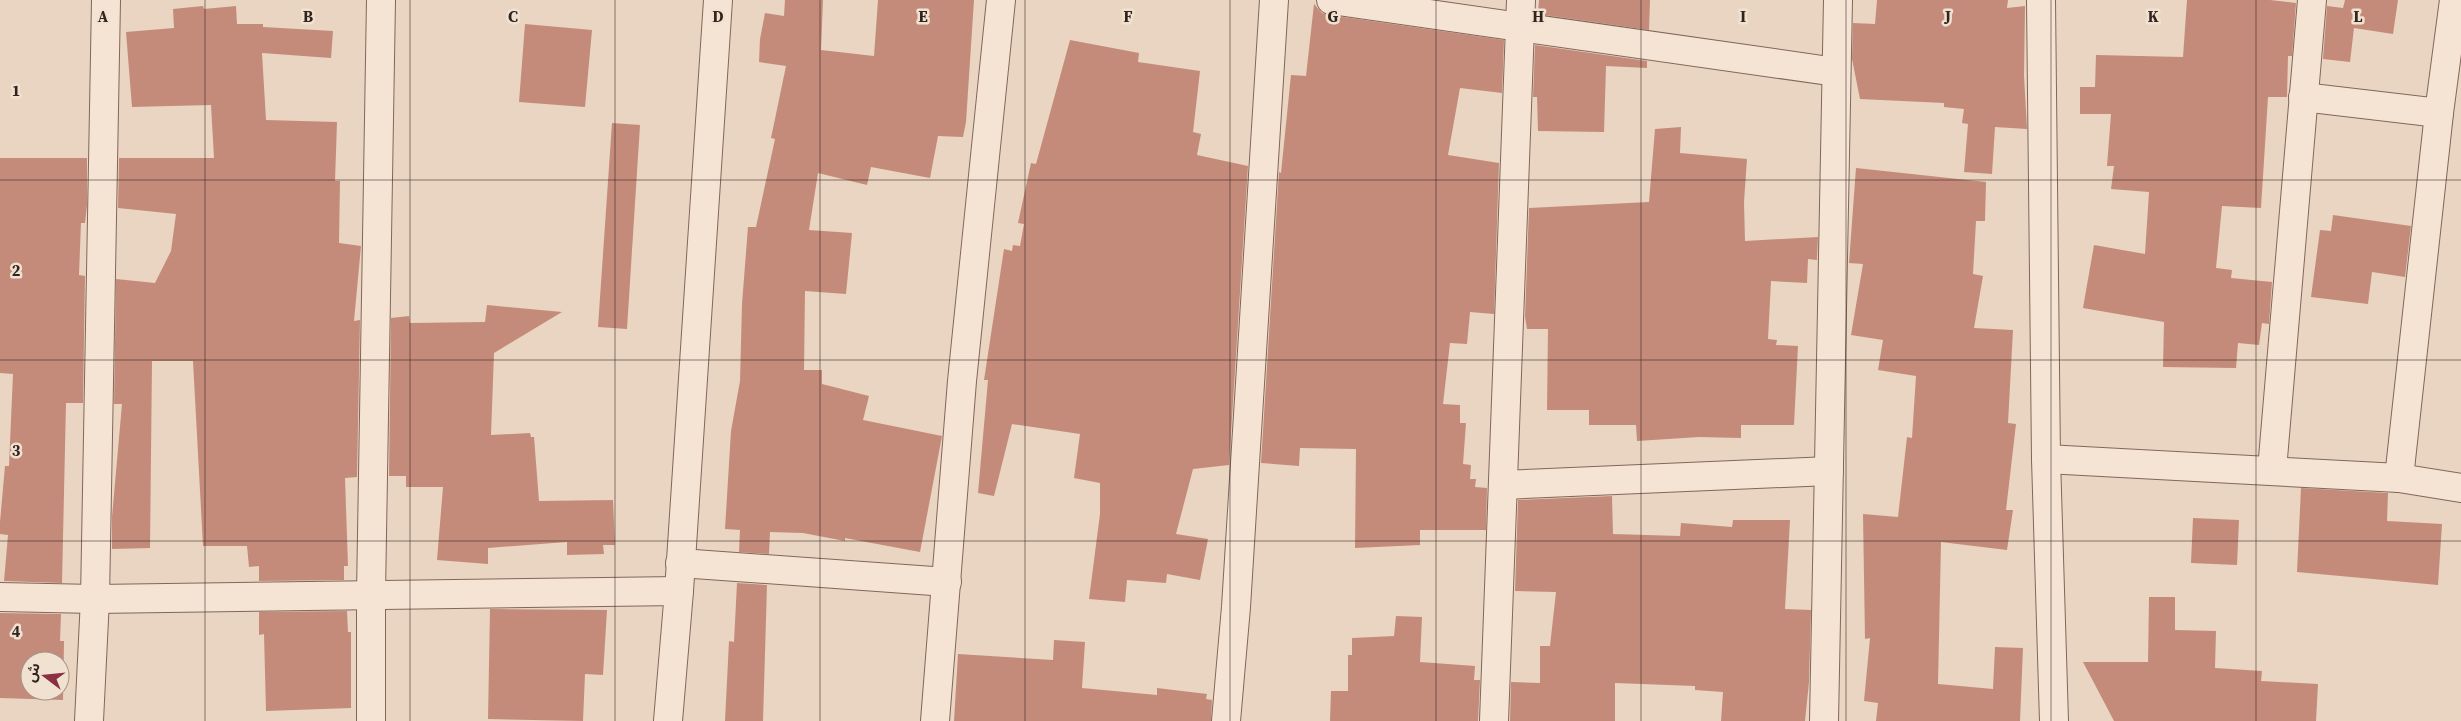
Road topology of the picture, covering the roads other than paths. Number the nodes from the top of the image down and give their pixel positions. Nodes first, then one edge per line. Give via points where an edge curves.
1 (106, 0) edge
2 (381, 0) edge
3 (718, 0) edge
4 (1001, 0) edge
5 (1274, 0) edge
6 (1331, 0) edge
7 (1521, 0) edge
8 (1838, 0) edge
9 (2041, 0) edge
10 (2312, 0) edge
11 (2454, 0) edge
12 (1521, 28) junction
13 (1836, 72) junction
14 (2303, 97) junction
15 (2439, 113) junction
16 (2046, 459) junction
17 (2272, 470) junction
18 (1829, 471) junction
19 (2399, 478) junction
20 (1503, 485) junction
21 (2461, 488) edge
22 (680, 563) junction
23 (947, 582) junction
24 (679, 591) junction
25 (371, 594) junction
26 (0, 597) edge
27 (95, 599) junction
28 (89, 721) edge
29 (371, 721) edge
30 (668, 721) edge
31 (935, 721) edge
32 (1226, 721) edge
33 (1494, 721) edge
34 (1824, 721) edge
35 (2054, 721) edge

1 - 27 street
2 - 25 street
3 - 22 street
4 - 23 street via 962,381
5 - 32 street
6 - 12 street
7 - 12 street
8 - 13 street
9 - 16 street
10 - 14 street
11 - 15 street
12 - 13 street
12 - 20 street
13 - 18 street
14 - 15 street
14 - 17 street
15 - 19 street
16 - 17 street
16 - 35 street
17 - 19 street
18 - 20 street
18 - 34 street
19 - 21 street
20 - 33 street
22 - 23 street
22 - 24 street
23 - 31 street
24 - 25 street
24 - 30 street
25 - 27 street
25 - 29 street
26 - 27 street
27 - 28 street

